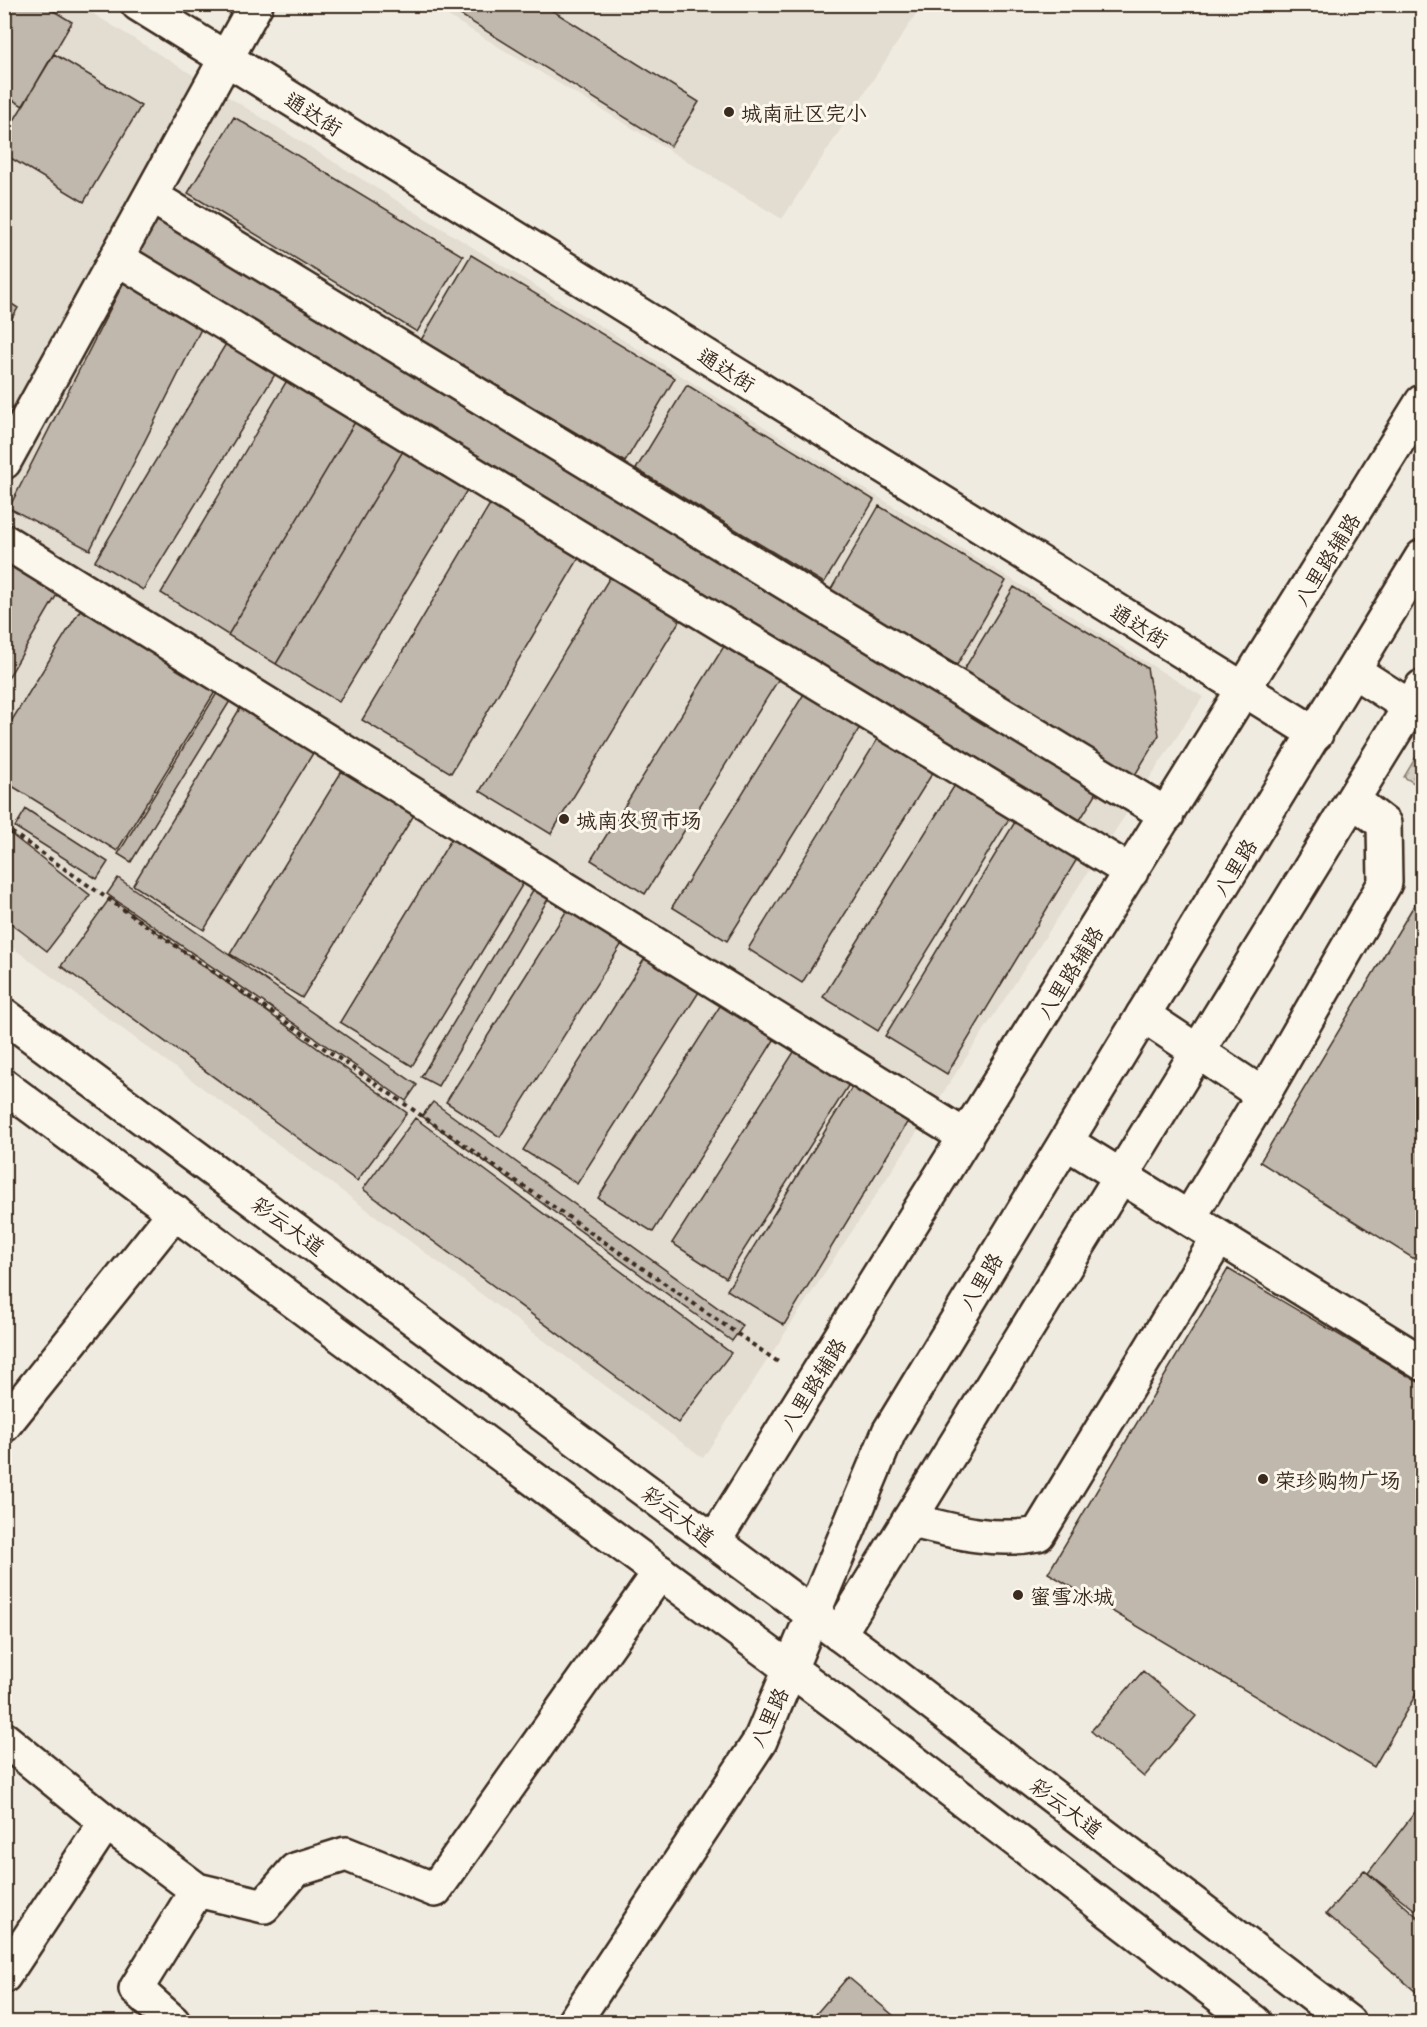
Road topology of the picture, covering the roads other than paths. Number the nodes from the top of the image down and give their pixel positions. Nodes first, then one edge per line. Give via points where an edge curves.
1 (138, 4) edge
2 (256, 4) edge
3 (226, 59) junction
4 (151, 196) junction
5 (117, 258) junction
6 (1422, 402) edge
7 (4, 462) edge
8 (4, 541) edge
9 (1422, 557) edge
10 (1354, 671) junction
11 (1245, 690) junction
12 (1416, 697) edge
13 (1316, 734) junction
14 (1353, 800) junction
15 (1167, 815) junction
16 (1131, 872) junction
17 (4, 1015) edge
18 (1143, 1015) junction
19 (1198, 1051) junction
20 (4, 1086) edge
21 (1263, 1095) junction
22 (966, 1137) junction
23 (1066, 1142) junction
24 (1121, 1176) junction
25 (175, 1212) junction
26 (1189, 1218) junction
27 (1219, 1238) junction
28 (1422, 1363) edge
29 (4, 1425) edge
30 (909, 1520) junction
31 (714, 1541) junction
32 (660, 1572) junction
33 (813, 1614) junction
34 (839, 1634) junction
35 (790, 1669) junction
36 (4, 1740) edge
37 (106, 1822) junction
38 (196, 1890) junction
39 (4, 1976) edge
40 (173, 2022) edge
41 (574, 2022) edge
42 (1254, 2022) edge
43 (1348, 2022) edge

1 - 3 street, 通达街
2 - 3 street
3 - 4 street
3 - 11 street, 通达街
4 - 5 street
4 - 15 street
5 - 7 street
5 - 16 street
6 - 11 street, 八里路辅路
8 - 22 street
9 - 10 street, 八里路
10 - 12 street
10 - 13 street, 八里路
11 - 13 street, 通达街
11 - 15 street, 八里路辅路
12 - 14 street
13 - 18 street, 八里路
14 - 19 street
14 - 21 street via 1384,824 1385,883
15 - 16 street, 八里路辅路
16 - 22 street, 八里路辅路
17 - 31 street, 彩云大道
18 - 19 street
18 - 23 street, 八里路
19 - 21 street
19 - 24 street
20 - 25 street
21 - 26 street
22 - 31 street, 八里路辅路
23 - 24 street
23 - 33 street, 八里路 via 888,1432
24 - 26 street
24 - 30 street
25 - 29 street
25 - 32 street
26 - 27 street
27 - 28 street
27 - 30 street via 1038,1534 1011,1539 950,1531
30 - 34 street
31 - 33 street, 彩云大道
32 - 35 street
32 - 38 street via 435,1890 346,1854 295,1870 264,1906
33 - 34 street, 彩云大道
33 - 35 street, 八里路
34 - 43 street, 彩云大道
35 - 41 street, 八里路 via 760,1741
35 - 42 street
36 - 37 street
37 - 38 street
37 - 39 street
38 - 40 street via 136,1989

